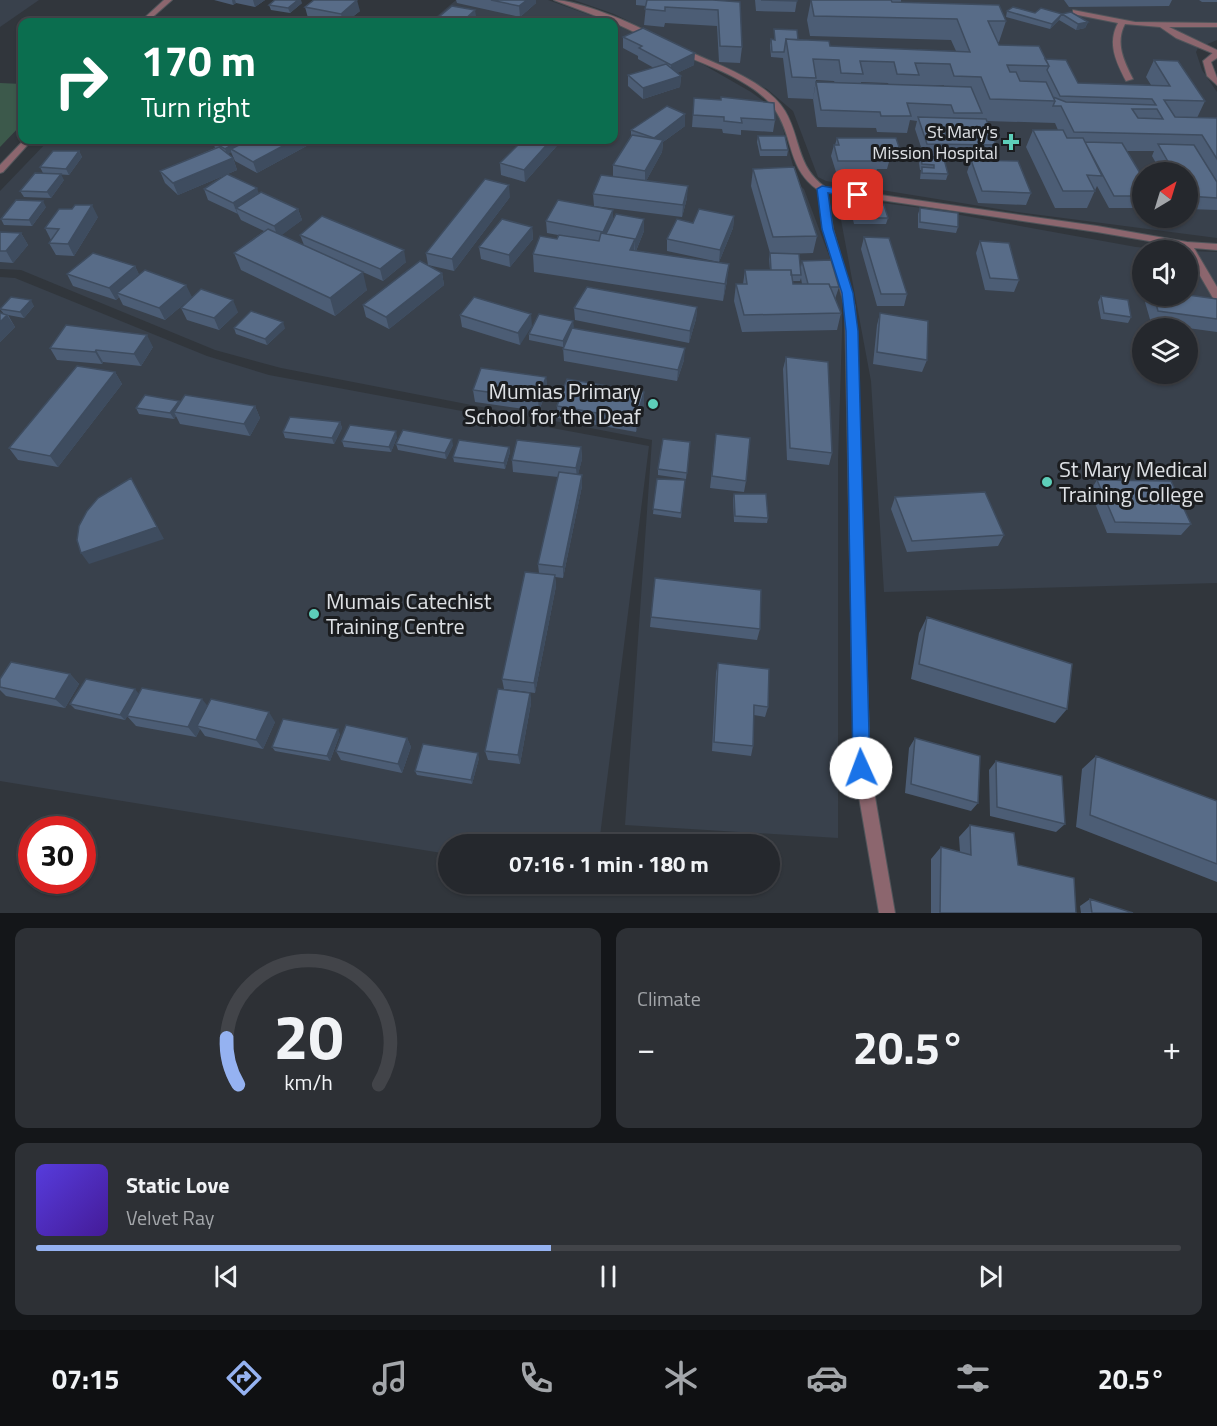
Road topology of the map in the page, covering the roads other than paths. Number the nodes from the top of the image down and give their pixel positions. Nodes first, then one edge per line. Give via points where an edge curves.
1 (168, 0) edge
2 (558, 0) edge
3 (1076, 12) edge
4 (148, 18) edge
5 (609, 18) edge
6 (618, 21) edge
7 (1122, 22) junction
8 (1217, 24) edge
9 (1163, 26) junction
10 (658, 40) edge
11 (667, 44) edge
12 (1217, 53) edge
13 (1129, 79) dead end
14 (1217, 83) edge
15 (24, 144) edge
16 (0, 170) edge
17 (822, 189) junction
18 (1159, 240) edge
19 (1198, 246) edge
20 (1217, 247) edge
21 (1198, 264) edge
22 (1217, 296) edge
23 (887, 913) edge

1 - 4 street
2 - 5 street
3 - 7 street
6 - 10 street
7 - 9 street
7 - 13 street via 1115,43
8 - 9 street
9 - 12 street
11 - 17 street via 771,100 785,119 803,173
12 - 14 street via 1207,60
15 - 16 street
17 - 18 street
17 - 23 street via 828,229 850,307 861,768
19 - 20 street
21 - 22 street

